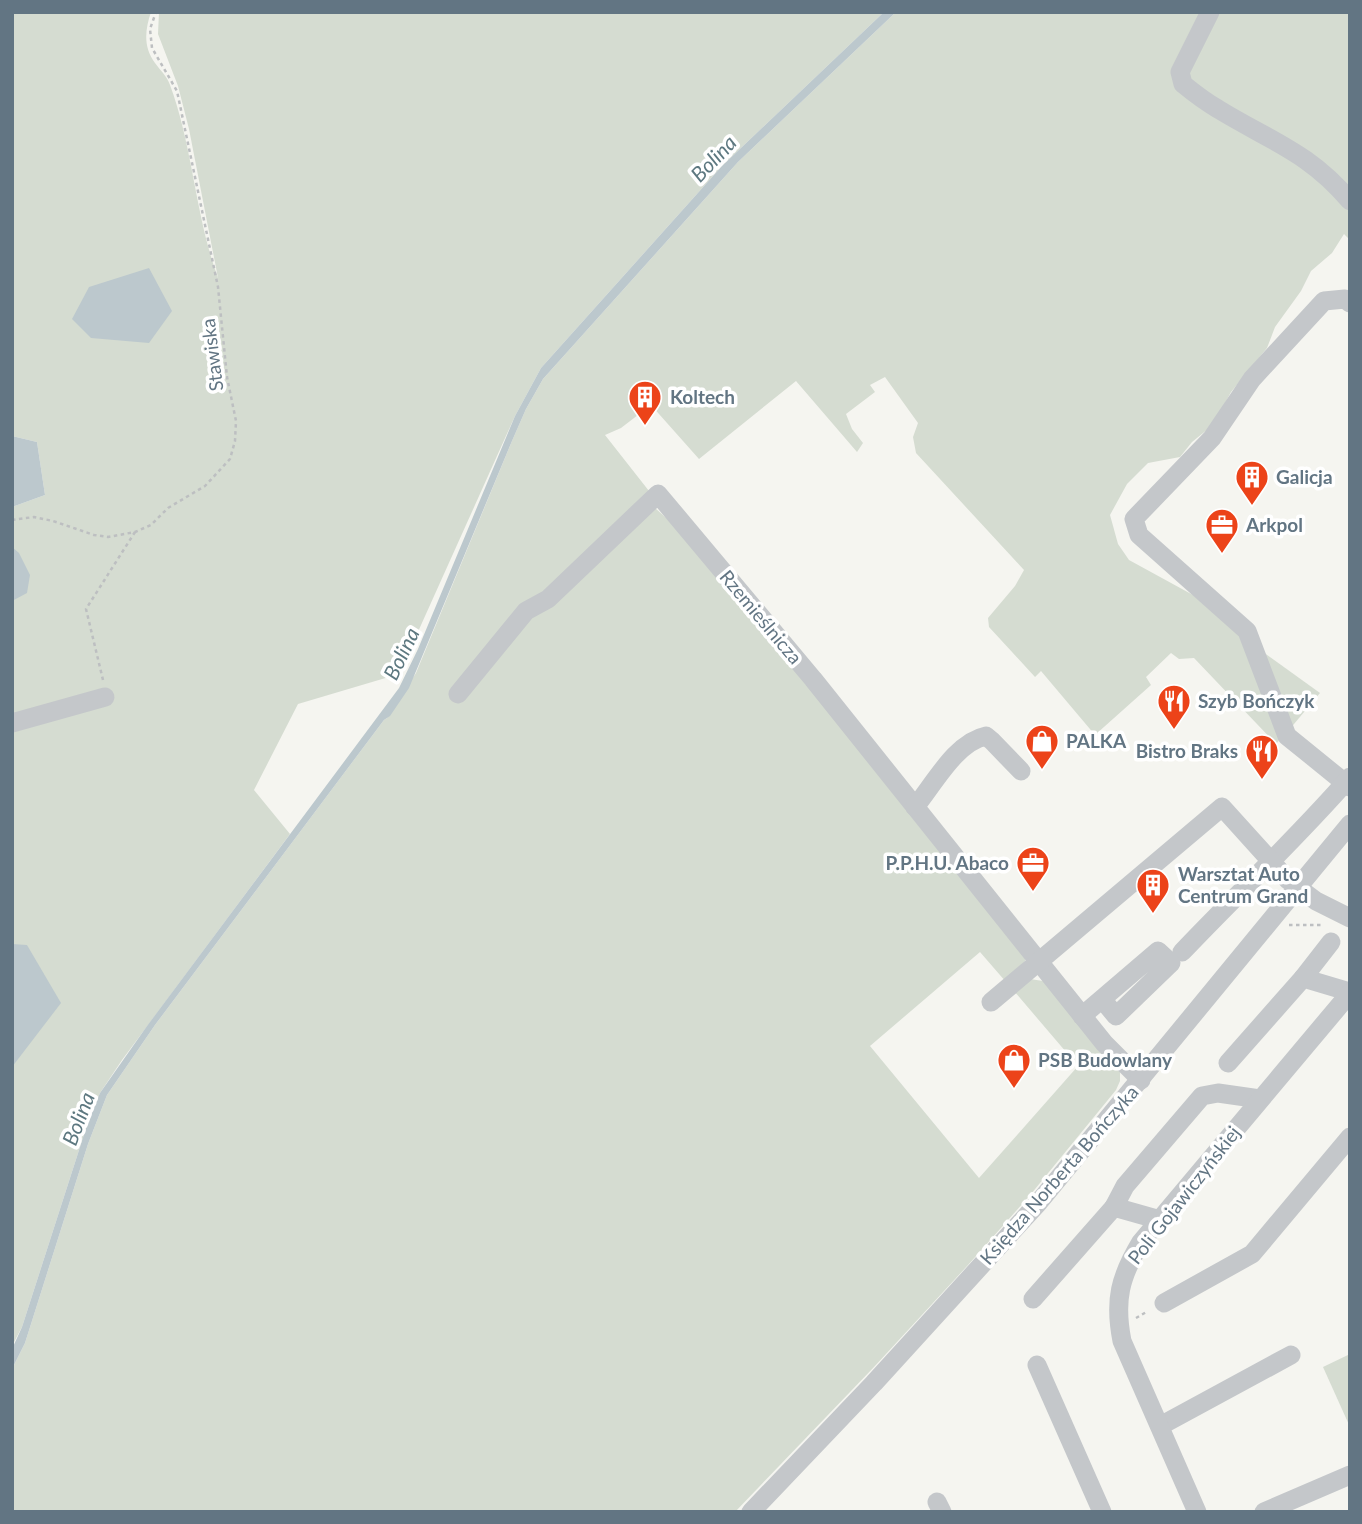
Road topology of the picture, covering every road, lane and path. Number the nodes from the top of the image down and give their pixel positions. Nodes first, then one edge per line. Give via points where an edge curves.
1 (156, 12) edge
2 (1210, 12) edge
3 (1350, 201) edge
4 (1350, 303) edge
5 (12, 520) edge
6 (135, 532) junction
7 (458, 694) dead end
8 (105, 697) joint
9 (12, 723) edge
10 (1021, 771) dead end
11 (1348, 782) edge
12 (915, 807) junction
13 (1350, 824) edge
14 (1272, 862) junction
15 (1298, 888) junction
16 (1350, 918) edge
17 (1331, 942) dead end
18 (1182, 951) dead end
19 (1039, 962) junction
20 (1303, 978) junction
21 (1350, 992) edge
22 (1102, 999) dead end
23 (991, 1002) dead end
24 (1082, 1016) junction
25 (1228, 1063) dead end
26 (1141, 1080) junction
27 (1260, 1099) junction
28 (1350, 1137) edge
29 (1114, 1207) junction
30 (1160, 1220) junction
31 (1034, 1299) dead end
32 (1164, 1303) dead end
33 (1291, 1355) dead end
34 (1037, 1365) dead end
35 (1160, 1426) junction
36 (1350, 1475) edge
37 (751, 1512) edge
38 (1101, 1512) edge
39 (1197, 1512) edge
40 (1264, 1512) edge

1 - 6 path, Stawiska via 150,29 152,48 177,91 187,129 218,287 236,431 230,459 205,486
2 - 3 street via 1180,72 1182,84 1218,110 1293,150
4 - 11 street via 1345,299 1324,301 1252,379 1212,438 1134,519 1139,535 1247,631 1287,736
5 - 6 path, Stawiska via 34,517 108,537
6 - 8 path via 86,609
7 - 12 street, Rzemieślnicza via 526,611 548,599 659,494
8 - 9 street
10 - 12 street via 986,737 973,739
11 - 14 street
12 - 19 street, Rzemieślnicza
13 - 15 street, Księdza Norberta Bończyka
14 - 15 street
14 - 18 street
14 - 19 street via 1222,807
15 - 16 street
15 - 26 street, Księdza Norberta Bończyka
17 - 20 street
19 - 23 street
19 - 24 street, Rzemieślnicza
20 - 21 street
20 - 25 street
21 - 27 street, Poli Gojawiczyńskiej
22 - 24 street
24 - 26 street, Rzemieślnicza
26 - 37 street, Księdza Norberta Bończyka via 1039,1202
27 - 29 street via 1217,1093 1202,1096 1125,1186
27 - 30 street, Poli Gojawiczyńskiej
28 - 32 street via 1252,1254
29 - 30 street
29 - 31 street
30 - 35 street, Poli Gojawiczyńskiej via 1127,1266 1117,1312 1125,1349
33 - 35 street
34 - 38 street
35 - 39 street, Poli Gojawiczyńskiej
36 - 40 street

